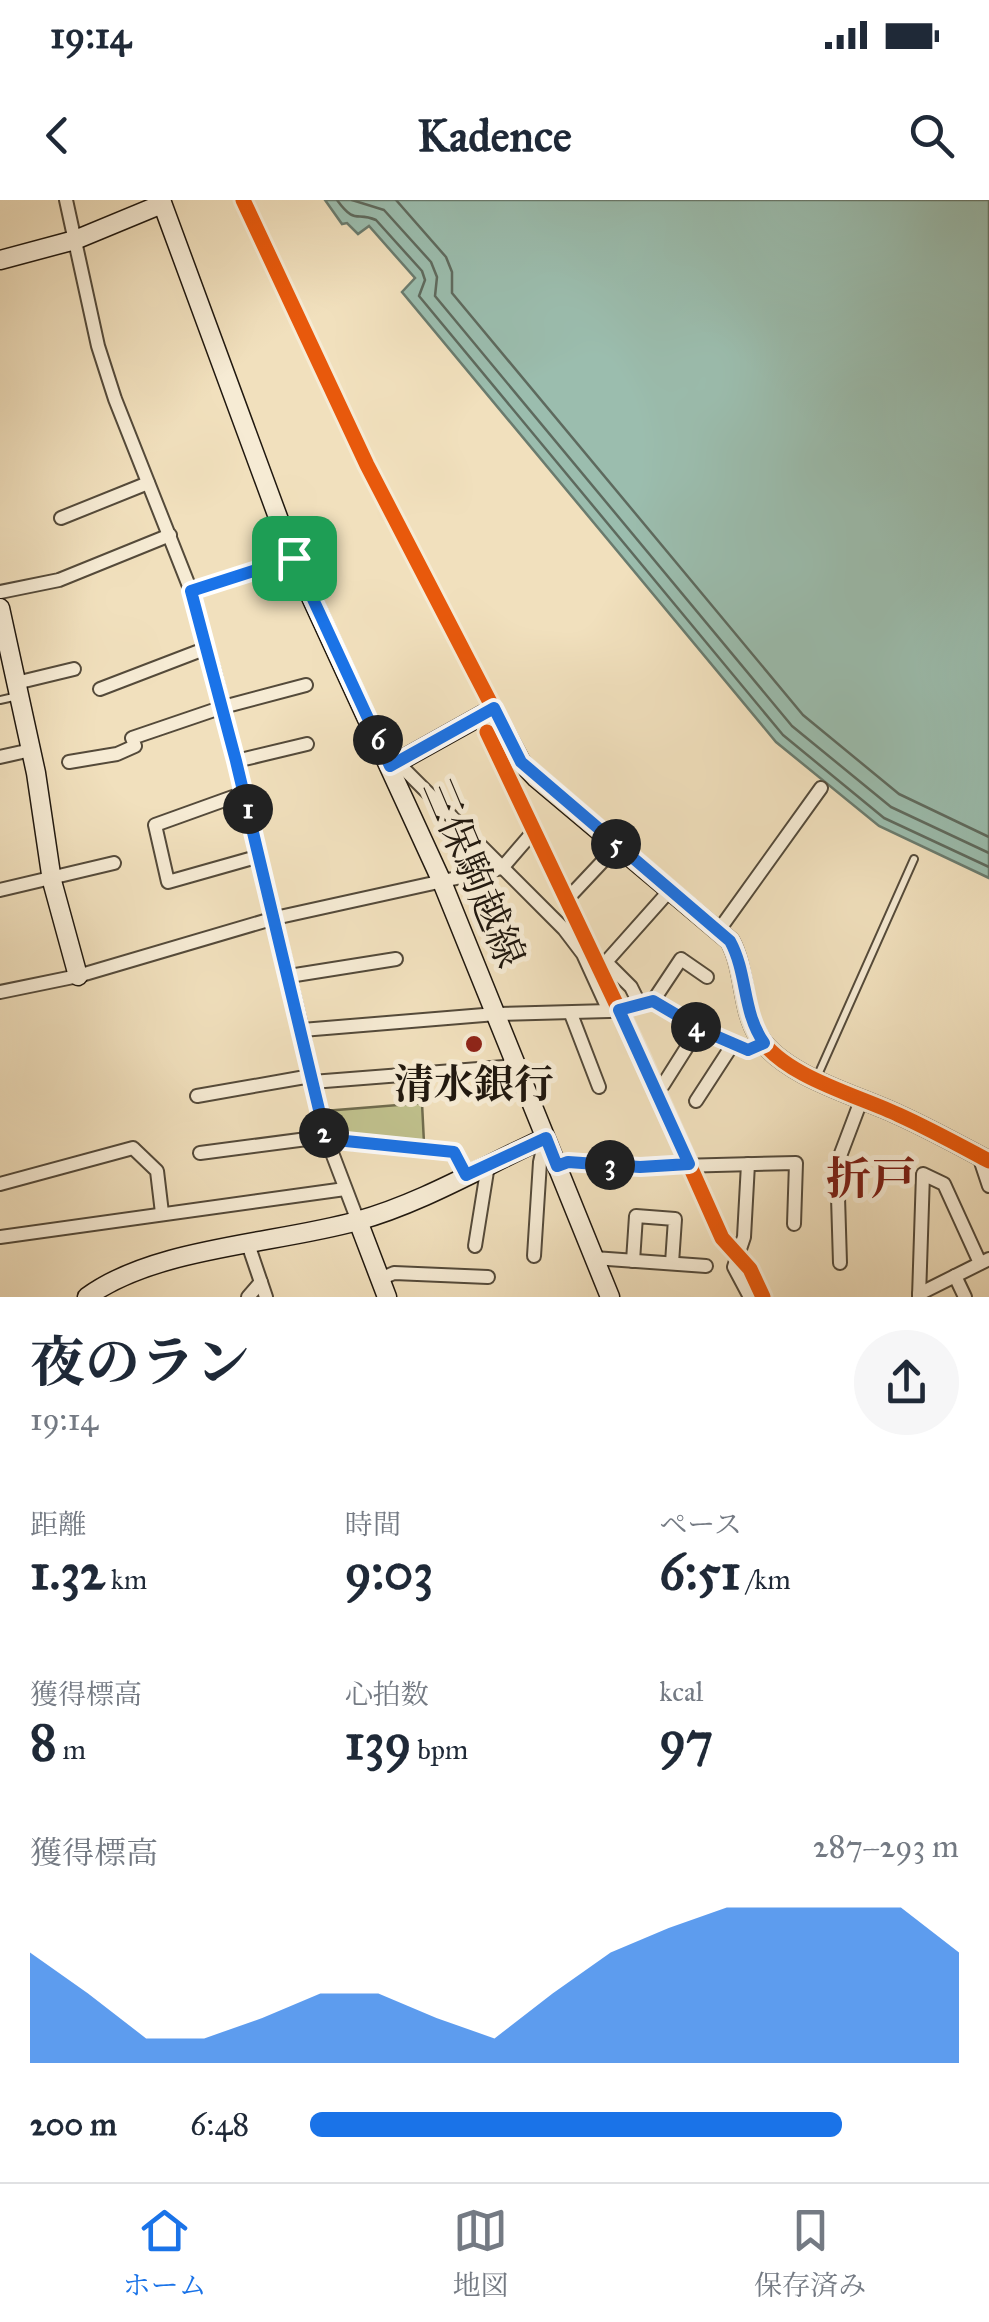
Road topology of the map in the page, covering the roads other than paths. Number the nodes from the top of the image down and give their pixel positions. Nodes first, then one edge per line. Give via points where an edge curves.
1 (66, 200) edge
2 (243, 200) edge
3 (165, 201) edge
4 (74, 240) junction
5 (0, 260) edge
6 (148, 483) junction
7 (62, 518) dead end
8 (170, 535) junction
9 (294, 558) junction
10 (191, 591) junction
11 (0, 592) edge
12 (0, 608) edge
13 (3, 636) edge
14 (207, 648) junction
15 (74, 669) dead end
16 (306, 684) dead end
17 (18, 689) junction
18 (100, 689) dead end
19 (0, 700) edge
20 (223, 707) junction
21 (494, 708) junction
22 (308, 744) dead end
23 (31, 750) junction
24 (0, 757) edge
25 (236, 761) junction
26 (69, 762) dead end
27 (394, 764) junction
28 (821, 788) dead end
29 (244, 793) junction
30 (533, 832) dead end
31 (618, 845) junction
32 (260, 856) junction
33 (914, 859) dead end
34 (114, 863) dead end
35 (502, 868) junction
36 (52, 876) junction
37 (442, 882) junction
38 (671, 889) junction
39 (0, 890) edge
40 (571, 894) dead end
41 (274, 918) junction
42 (719, 930) junction
43 (396, 958) dead end
44 (78, 976) junction
45 (289, 976) junction
46 (707, 977) dead end
47 (0, 992) edge
48 (646, 1003) junction
49 (609, 1011) junction
50 (496, 1014) junction
51 (571, 1014) junction
52 (699, 1028) junction
53 (302, 1030) junction
54 (764, 1043) junction
55 (734, 1044) junction
56 (516, 1066) junction
57 (817, 1078) junction
58 (312, 1079) junction
59 (663, 1085) dead end
60 (599, 1087) dead end
61 (197, 1096) dead end
62 (862, 1098) junction
63 (696, 1101) dead end
64 (546, 1138) junction
65 (326, 1139) junction
66 (200, 1153) dead end
67 (984, 1158) edge
68 (748, 1164) junction
69 (488, 1165) junction
70 (557, 1166) junction
71 (466, 1175) junction
72 (0, 1184) edge
73 (989, 1186) edge
74 (345, 1189) junction
75 (162, 1214) junction
76 (358, 1221) junction
77 (794, 1224) dead end
78 (0, 1237) edge
79 (248, 1244) junction
80 (476, 1246) dead end
81 (534, 1256) dead end
82 (594, 1258) junction
83 (632, 1261) junction
84 (985, 1261) edge
85 (840, 1262) dead end
86 (672, 1264) junction
87 (706, 1266) dead end
88 (955, 1276) junction
89 (488, 1277) dead end
90 (261, 1282) junction
91 (384, 1288) edge
92 (920, 1295) edge
93 (87, 1297) edge
94 (248, 1297) edge
95 (266, 1297) edge
96 (610, 1297) edge
97 (750, 1297) edge
98 (965, 1297) edge

1 - 4 street
2 - 21 street via 368,466
3 - 4 street
3 - 9 street, 三保駒越線
4 - 5 street
4 - 6 street via 98,346
6 - 7 street
6 - 8 street
8 - 10 street
8 - 11 street via 59,580
9 - 10 street
9 - 27 street, 三保駒越線
10 - 14 street
12 - 13 street
13 - 17 street
14 - 18 street
14 - 20 street
15 - 17 street
16 - 20 street
17 - 19 lane
17 - 23 street
20 - 25 street
20 - 26 street via 132,738 135,746 116,754
21 - 27 street
21 - 31 street via 521,762
22 - 25 street
23 - 24 street
23 - 36 street
25 - 29 street
27 - 35 street
27 - 37 street, 三保駒越線
28 - 42 street
29 - 32 street
29 - 32 street via 155,824 168,882
30 - 35 street
31 - 38 street
31 - 40 street
32 - 41 street
33 - 57 lane
34 - 36 street
35 - 37 street
35 - 49 street via 564,928
36 - 39 street
36 - 44 street
37 - 41 street
37 - 50 street, 三保駒越線
38 - 42 street
38 - 48 street via 606,962
41 - 44 street
41 - 45 street
42 - 54 street via 736,954 749,1014
43 - 45 street
44 - 47 street
45 - 53 street
46 - 48 street via 680,958
48 - 49 street
48 - 52 street
49 - 51 street
50 - 51 street
50 - 53 street
50 - 56 street, 三保駒越線
51 - 60 street
52 - 55 street
52 - 59 street
53 - 58 street
54 - 55 street via 748,1050
54 - 57 street
55 - 63 street
56 - 58 street
56 - 64 street, 三保駒越線
57 - 62 street
58 - 61 street
58 - 65 street
62 - 67 street
62 - 85 street via 836,1164
64 - 69 street
64 - 70 street, 三保駒越線
64 - 81 street
65 - 66 street
65 - 71 street via 454,1152
65 - 74 street
67 - 73 street
68 - 70 street
68 - 77 street via 796,1164
68 - 97 street via 744,1237 734,1266
69 - 71 street
69 - 80 street
70 - 82 street, 三保駒越線
71 - 76 street
72 - 75 street via 134,1148 157,1171
74 - 75 street
74 - 76 street
75 - 78 street
76 - 79 street
76 - 91 street
79 - 90 street
79 - 93 street via 140,1270
82 - 83 street
82 - 96 street, 三保駒越線
83 - 86 street
83 - 86 street via 636,1216 675,1219
84 - 88 street
84 - 92 street via 944,1184 923,1174
86 - 87 street
88 - 92 street
88 - 98 street
89 - 91 street via 394,1272
90 - 94 street
90 - 95 street

